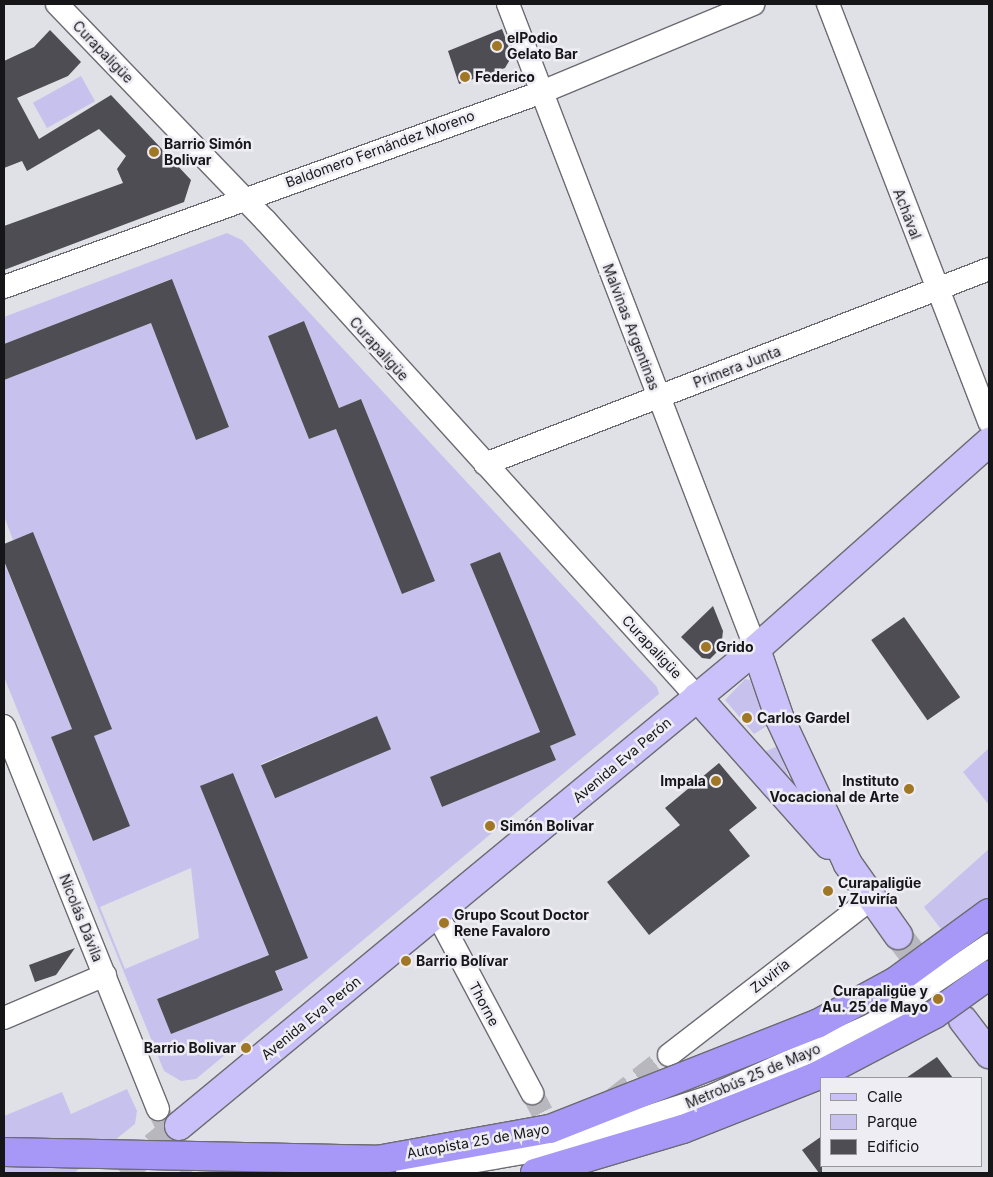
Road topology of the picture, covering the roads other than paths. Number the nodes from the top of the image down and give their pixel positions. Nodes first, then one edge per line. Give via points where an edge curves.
1 (57, 4) edge
2 (508, 4) edge
3 (753, 4) edge
4 (828, 4) edge
5 (542, 92) junction
6 (244, 198) junction
7 (989, 269) edge
8 (4, 287) edge
9 (936, 290) junction
10 (658, 397) junction
11 (989, 422) edge
12 (986, 451) edge
13 (485, 464) junction
14 (756, 649) junction
15 (697, 697) junction
16 (780, 719) junction
17 (4, 726) edge
18 (739, 744) junction
19 (848, 864) junction
20 (872, 898) junction
21 (989, 913) edge
22 (437, 914) junction
23 (898, 935) tunnel mouth
24 (989, 945) edge
25 (106, 975) junction
26 (989, 975) edge
27 (4, 1018) edge
28 (963, 1020) dead end
29 (989, 1054) edge
30 (669, 1055) tunnel mouth
31 (532, 1093) tunnel mouth
32 (158, 1109) tunnel mouth
33 (179, 1126) tunnel mouth
34 (4, 1152) edge
35 (407, 1173) edge
36 (535, 1173) edge

1 - 6 street, Curapaligüe
2 - 5 street, Malvinas Argentinas
3 - 5 street, Baldomero Fernández Moreno
4 - 9 street, Achával
5 - 6 street, Baldomero Fernández Moreno
5 - 10 street, Malvinas Argentinas
6 - 8 street, Baldomero Fernández Moreno
6 - 13 street, Curapaligüe
7 - 9 street, Primera Junta
9 - 10 street, Primera Junta
9 - 11 street, Achával
10 - 13 street, Primera Junta
10 - 14 street, Malvinas Argentinas
12 - 14 main road, Avenida Eva Perón
13 - 15 street, Curapaligüe
14 - 15 main road, Avenida Eva Perón
14 - 16 main road
15 - 18 main road
15 - 22 main road, Avenida Eva Perón
16 - 18 main road via 765,743
16 - 19 main road
17 - 25 street, Nicolás Dávila
18 - 19 main road
19 - 20 main road
20 - 23 main road
20 - 30 street, Zuviría
21 - 34 highway, Autopista 25 de Mayo, bridge via 896,981 817,1024 550,1130 377,1160
22 - 31 street, Thorne
22 - 33 main road, Avenida Eva Perón
24 - 35 street, Metrobús 25 de Mayo, bridge via 871,1025 709,1097 552,1148
25 - 27 street
25 - 32 street, Nicolás Dávila
26 - 36 highway, bridge via 935,1014 817,1076 683,1129
28 - 29 main road

